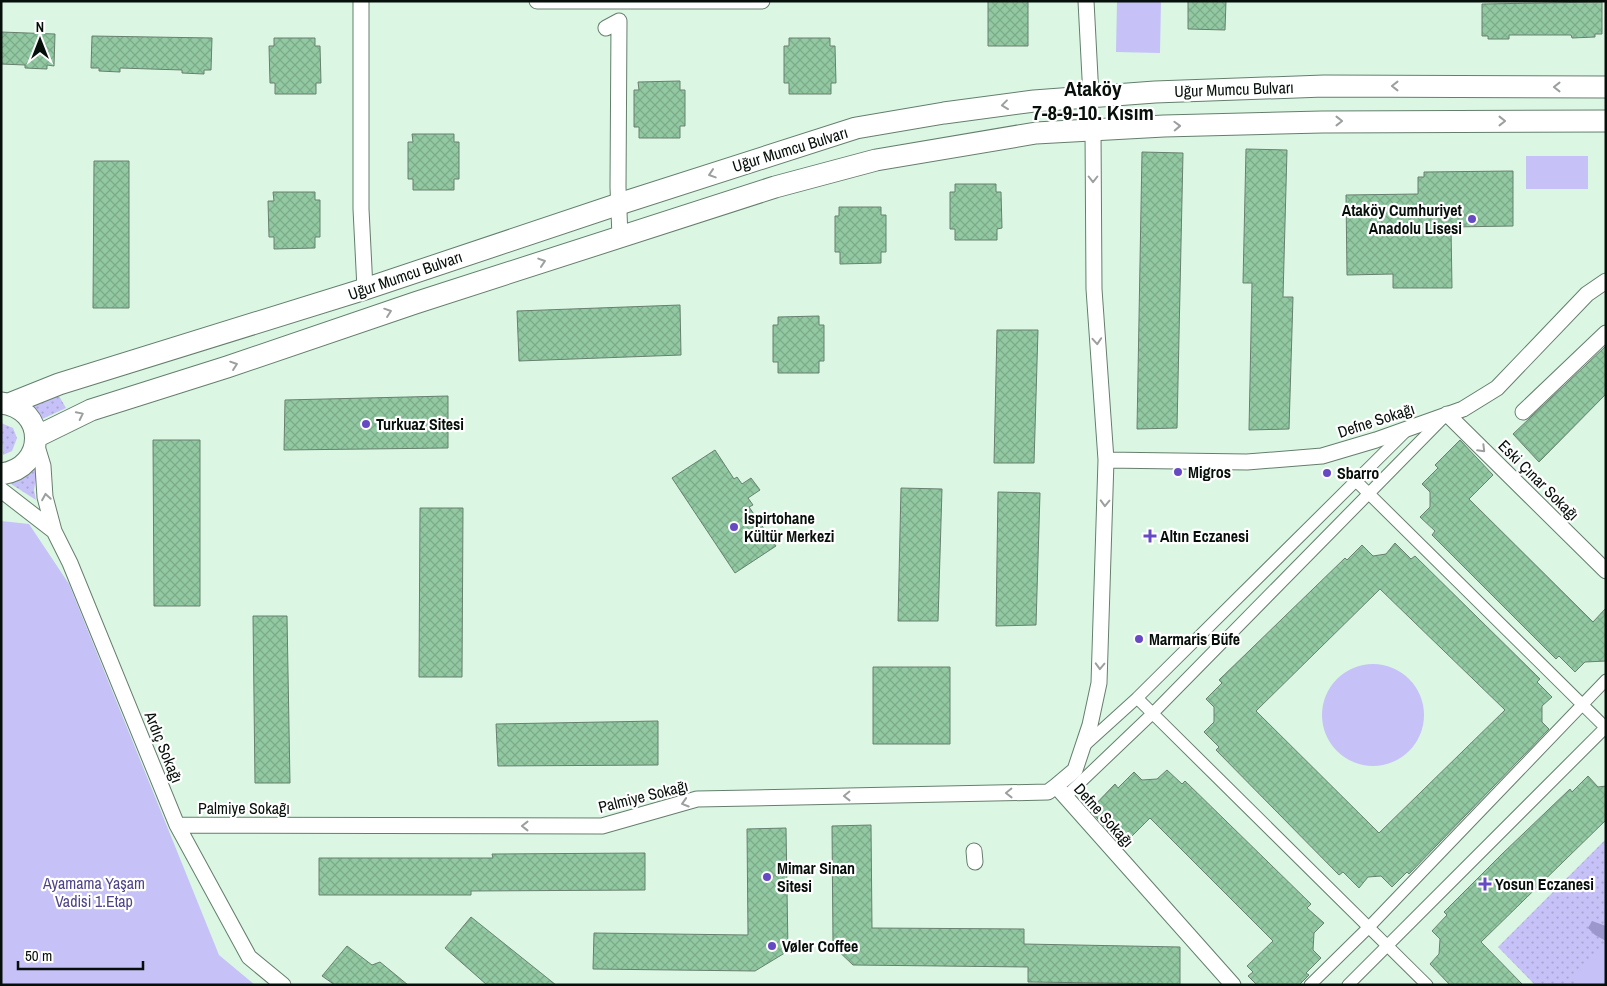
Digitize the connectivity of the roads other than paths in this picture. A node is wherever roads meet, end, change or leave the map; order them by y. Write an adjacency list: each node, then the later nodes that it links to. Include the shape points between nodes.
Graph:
1 (361, 1): 13 (street, via 361,209)
2 (537, 1): 5 (street)
3 (762, 1): 5 (street)
4 (1086, 1): 7 (street)
5 (619, 2): 10 (street, via 612,24)
6 (1606, 87): 7 (main road, Uğur Mumcu Bulvarı, one-way to 7, via 1324,86)
7 (1091, 97): 9 (main road); 10 (main road, Uğur Mumcu Bulvarı, one-way to 10, via 1034,101 856,128)
8 (1606, 121): 9 (main road, Uğur Mumcu Bulvarı, one-way to 8, via 1322,122)
9 (1093, 130): 11 (main road, Uğur Mumcu Bulvarı, via 1036,133 876,160 775,187); 20 (street, Defne Sokağı, one-way to 20, via 1094,289)
10 (619, 204): 11 (street); 13 (main road, Uğur Mumcu Bulvarı)
11 (620, 237): 19 (main road, Uğur Mumcu Bulvarı, one-way to 11, via 91,410)
12 (1606, 281): 17 (street, Defne Sokağı, via 1588,294 1497,388 1464,409)
13 (365, 289): 15 (main road, Uğur Mumcu Bulvarı)
14 (1606, 333): 16 (street)
15 (5, 403): 19 (main road, via 20,408 28,416)
16 (1523, 412)
17 (1447, 414): 18 (street, Defne Sokağı); 24 (street); 26 (street, Eski Çınar Sokağı, one-way to 26)
18 (1408, 428): 20 (street, Defne Sokağı, via 1322,456 1247,462); 22 (street)
19 (36, 440): 21 (main road, via 30,458 24,464); 25 (street, one-way to 19)
20 (1106, 460): 32 (street, Defne Sokağı, one-way to 32, via 1099,683)
21 (1, 474)
22 (1356, 481): 24 (street); 28 (street)
23 (1, 490): 25 (street)
24 (1370, 494): 29 (street); 30 (street)
25 (54, 531): 34 (street, Ardıç Sokağı)
26 (1606, 571)
27 (1606, 680): 29 (street)
28 (1137, 698): 30 (street); 32 (street)
29 (1582, 704): 31 (street); 35 (street)
30 (1153, 713): 33 (street); 35 (street)
31 (1606, 728): 36 (street)
32 (1083, 746): 33 (street, Defne Sokağı, via 1075,770)
33 (1060, 792): 34 (street, Palmiye Sokağı, one-way to 34, via 697,799 602,826); 38 (street, Defne Sokağı)
34 (177, 825): 37 (street, Ardıç Sokağı, via 249,957)
35 (1368, 928): 36 (street); 39 (street)
36 (1388, 946): 40 (street); 41 (street)
37 (283, 985)
38 (1233, 985)
39 (1310, 985)
40 (1348, 985)
41 (1427, 985)

